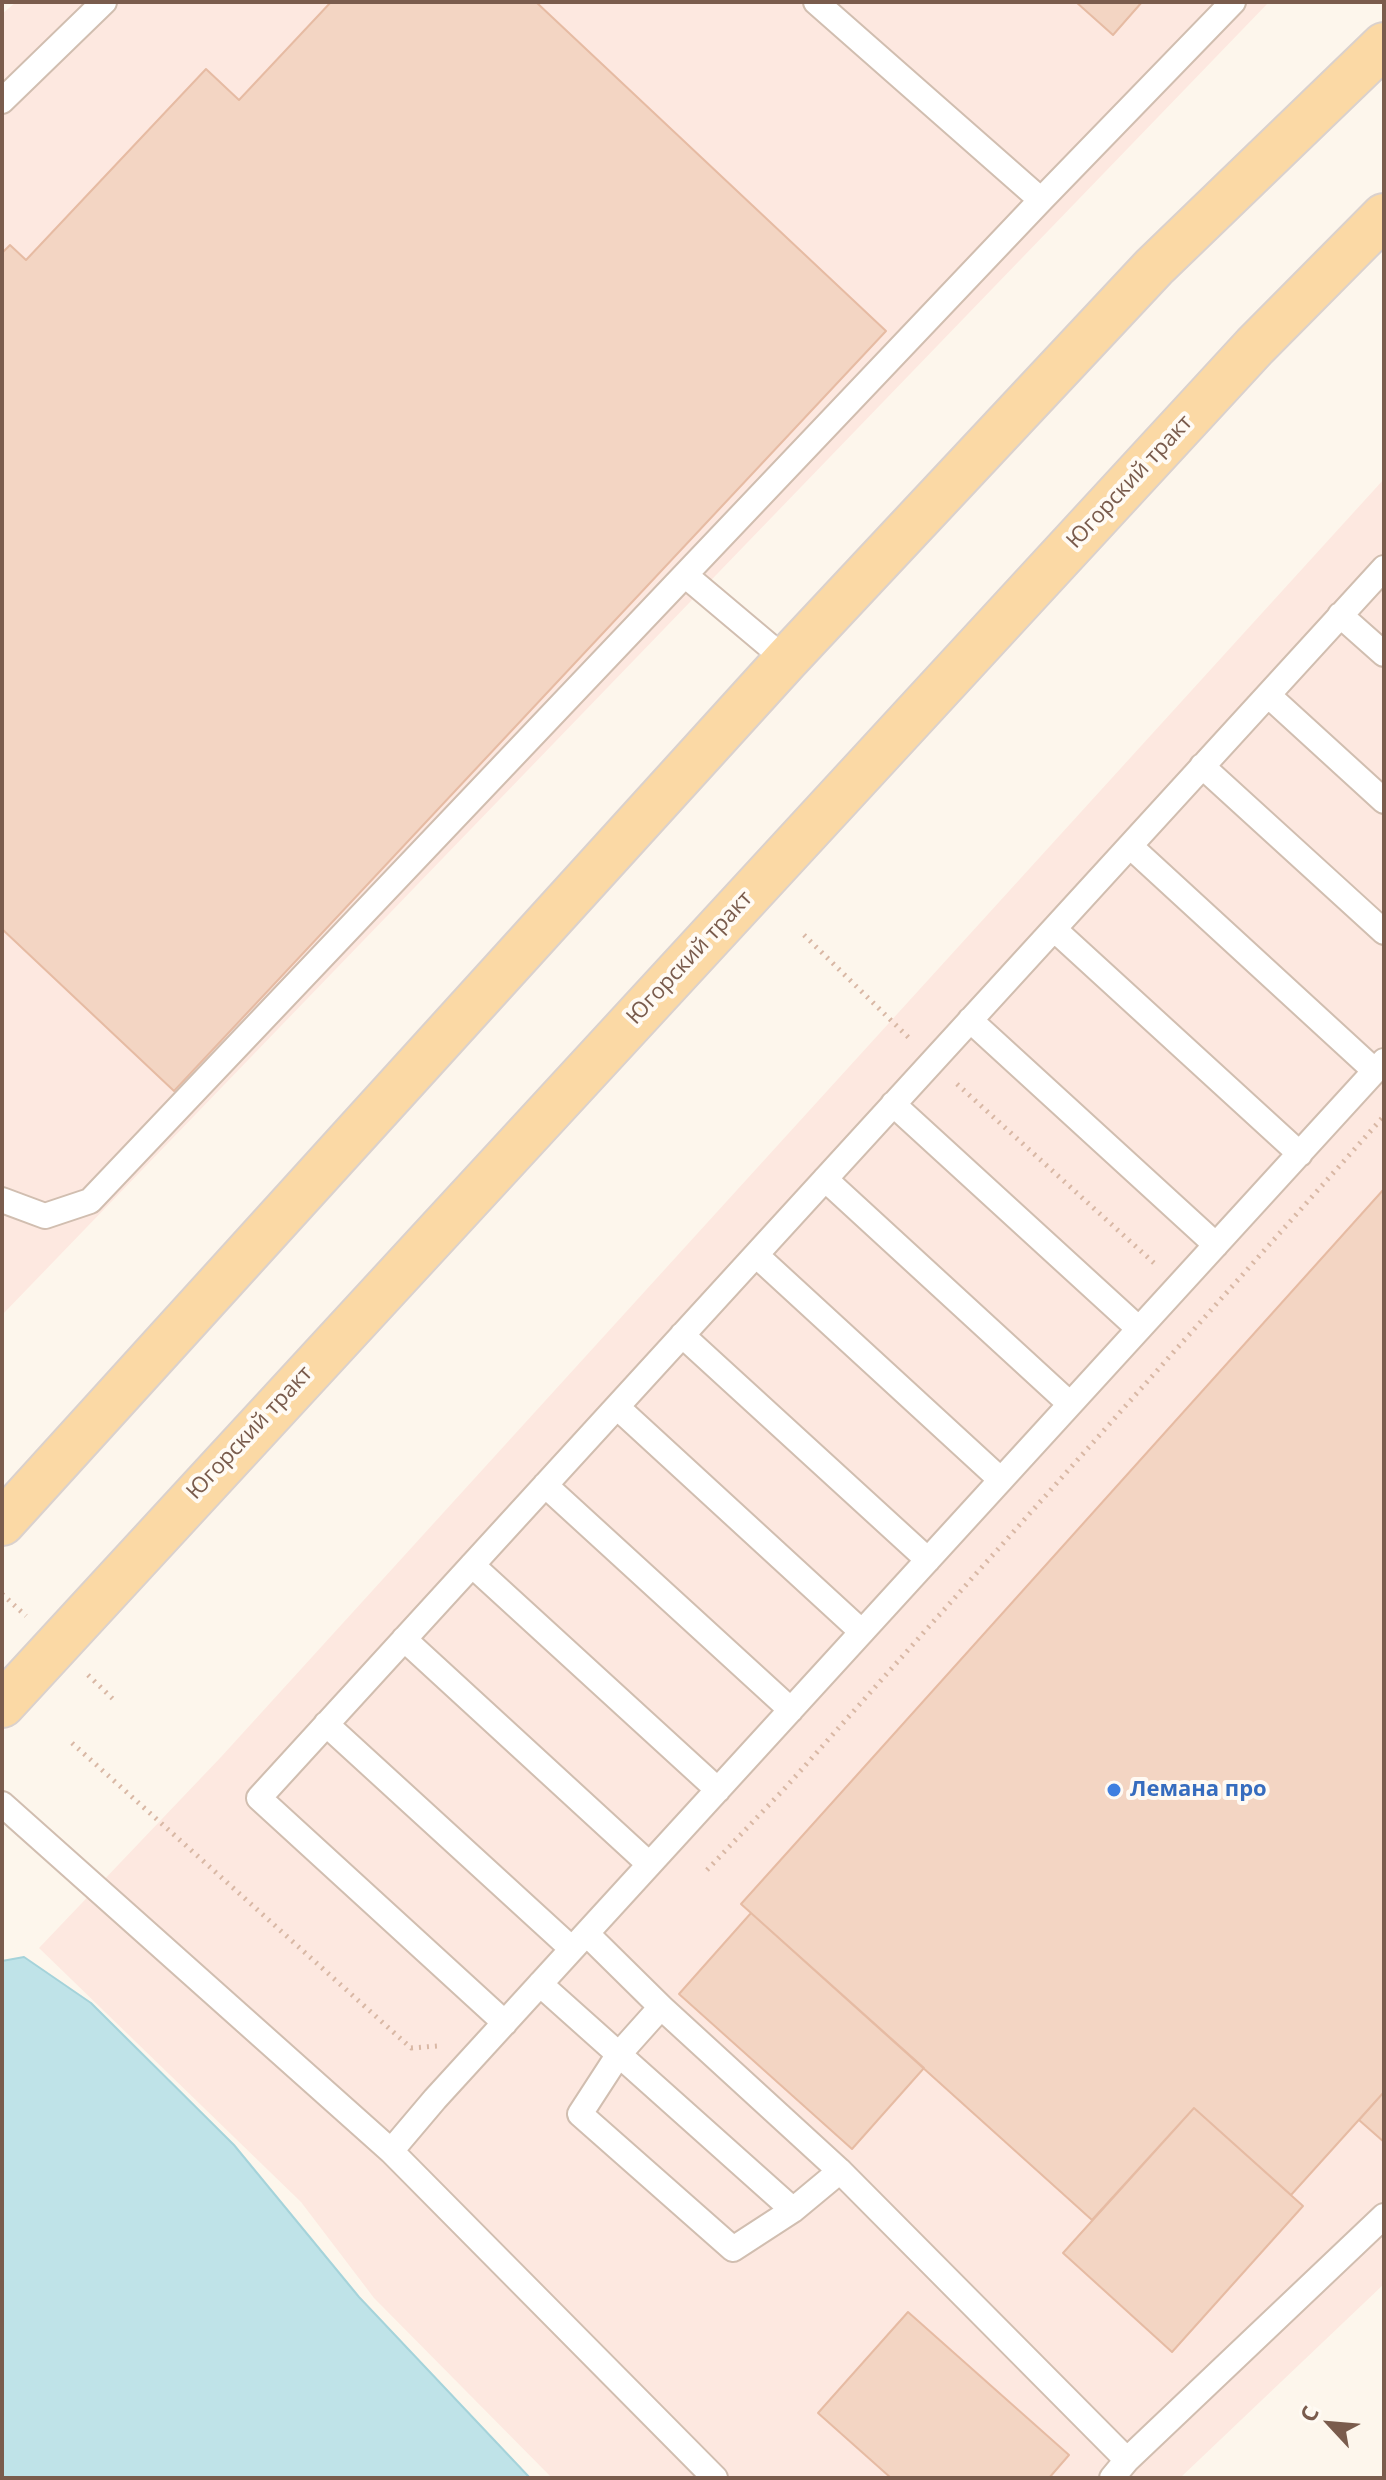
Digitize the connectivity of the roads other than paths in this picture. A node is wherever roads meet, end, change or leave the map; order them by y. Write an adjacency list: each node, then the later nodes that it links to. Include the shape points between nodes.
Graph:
1 (104, 2): 5 (lane)
2 (816, 2): 6 (lane)
3 (1233, 2): 6 (lane)
4 (1384, 45): 12 (main road, via 1154,267)
5 (2, 101)
6 (1041, 200): 9 (lane)
7 (1384, 216): 38 (main road, Югорский тракт, via 1223,381)
8 (1384, 568): 10 (lane)
9 (685, 575): 12 (lane); 24 (lane, via 90,1201 45,1216)
10 (1340, 615): 11 (lane); 13 (lane)
11 (1384, 654)
12 (786, 660): 33 (main road)
13 (1268, 695): 14 (lane); 15 (lane)
14 (1202, 766): 16 (lane); 18 (lane)
15 (1384, 801)
16 (1130, 846): 17 (lane); 20 (lane)
17 (1054, 929): 19 (lane); 22 (lane)
18 (1384, 932)
19 (970, 1020): 21 (lane); 25 (lane)
20 (1379, 1066): 22 (lane)
21 (893, 1104): 23 (lane); 27 (lane)
22 (1300, 1154): 25 (lane)
23 (825, 1179): 26 (lane); 29 (lane)
24 (2, 1200)
25 (1216, 1245): 27 (lane)
26 (756, 1255): 28 (lane); 31 (lane)
27 (1139, 1329): 29 (lane)
28 (682, 1335): 30 (lane); 34 (lane)
29 (1070, 1404): 31 (lane)
30 (617, 1407): 32 (lane); 36 (lane)
31 (1001, 1480): 34 (lane)
32 (545, 1485): 35 (lane); 39 (lane)
33 (2, 1523)
34 (928, 1560): 36 (lane)
35 (472, 1565): 37 (lane); 41 (lane)
36 (862, 1632): 39 (lane)
37 (404, 1639): 40 (lane); 43 (lane)
38 (2, 1705)
39 (791, 1710): 41 (lane)
40 (326, 1724): 44 (lane); 47 (lane, via 259,1798)
41 (718, 1790): 43 (lane)
42 (2, 1804): 49 (lane)
43 (649, 1864): 44 (lane)
44 (579, 1942): 45 (lane); 46 (lane)
45 (540, 1984): 47 (lane); 48 (lane)
46 (661, 2007): 48 (lane); 50 (lane)
47 (505, 2023): 49 (lane)
48 (619, 2054): 51 (lane); 51 (lane, via 580,2114 733,2249)
49 (391, 2151): 54 (lane)
50 (840, 2171): 51 (lane); 53 (lane)
51 (793, 2210)
52 (1384, 2216): 53 (lane)
53 (1119, 2469)
54 (715, 2478)

